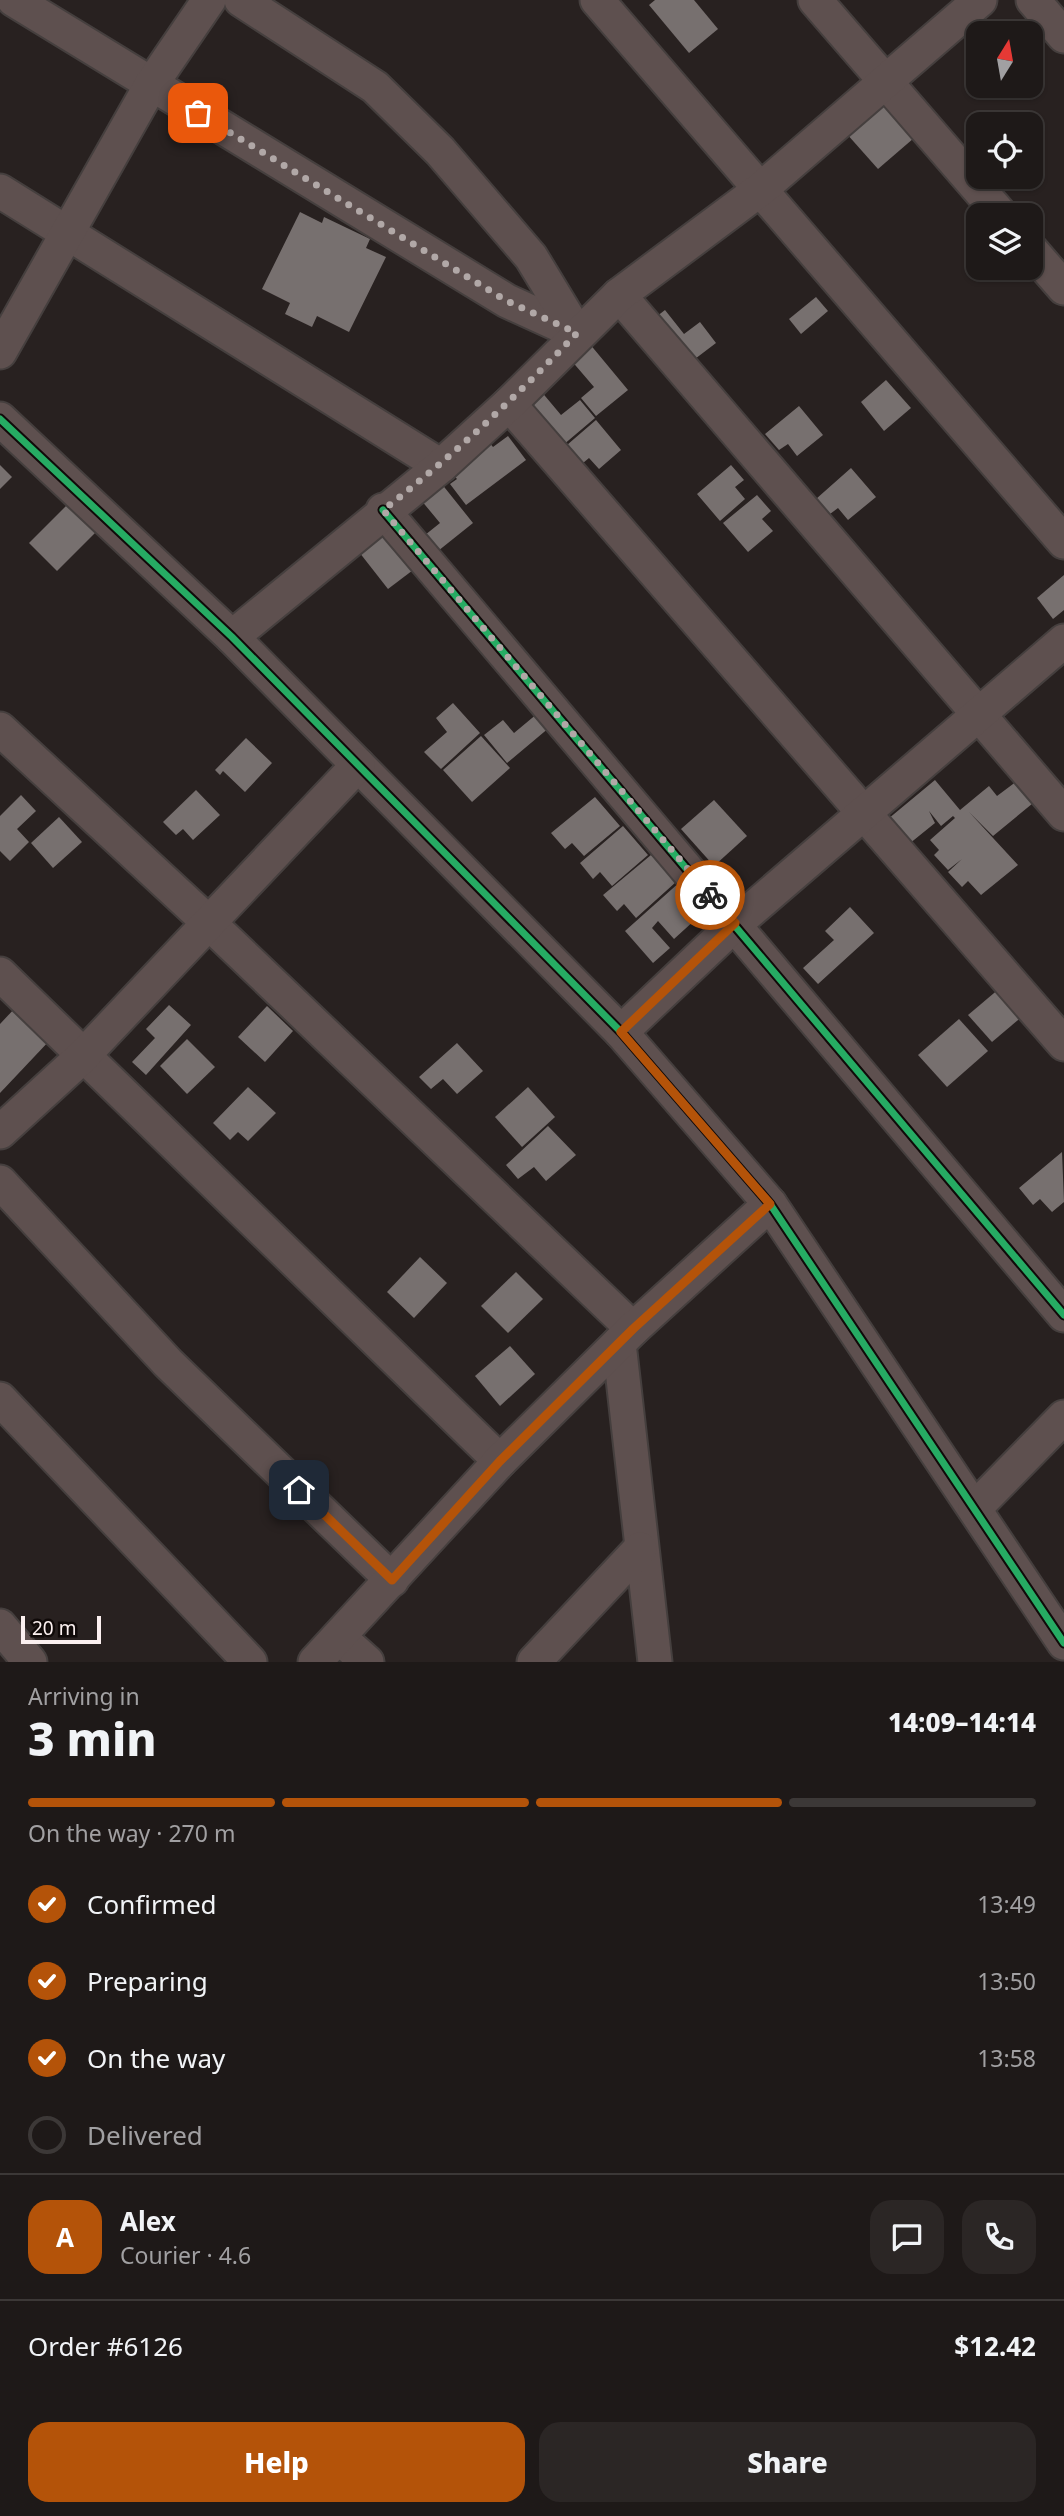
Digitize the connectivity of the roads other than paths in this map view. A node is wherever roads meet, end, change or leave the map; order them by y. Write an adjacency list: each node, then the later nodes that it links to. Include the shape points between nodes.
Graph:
1 (14, 0): 10 (street)
2 (209, 0): 10 (street)
3 (241, 0): 18 (street, via 375,87 531,257)
4 (597, 0): 11 (street)
5 (815, 0): 9 (street)
6 (980, 0): 9 (street)
7 (1033, 0): 8 (street)
8 (1064, 36)
9 (884, 80): 11 (street); 13 (street)
10 (150, 85): 14 (street); 18 (street, via 507,301)
11 (761, 189): 17 (street); 24 (street)
12 (0, 191): 14 (street)
13 (991, 203)
14 (67, 233): 19 (street); 22 (street)
15 (1043, 264): 16 (street)
16 (1064, 288)
17 (619, 295): 18 (street); 27 (street)
18 (577, 333): 20 (street)
19 (0, 352)
20 (509, 404): 22 (street); 30 (street)
21 (0, 419): 25 (street)
22 (440, 466): 23 (street)
23 (383, 510): 25 (street); 33 (street)
24 (1064, 542)
25 (232, 637): 29 (street)
26 (1064, 641): 27 (street)
27 (977, 715): 30 (street); 31 (street)
28 (0, 729): 32 (street)
29 (358, 765): 32 (street); 35 (street)
30 (864, 814): 33 (street); 36 (street)
31 (1064, 814)
32 (208, 922): 37 (street); 42 (street)
33 (735, 923): 35 (street); 41 (street)
34 (0, 974): 37 (street)
35 (621, 1032): 40 (street)
36 (1064, 1044)
37 (82, 1057): 38 (street); 45 (street)
38 (0, 1132)
39 (0, 1182): 48 (street, via 167,1363)
40 (770, 1204): 42 (street); 46 (street)
41 (1064, 1315)
42 (626, 1336): 45 (street); 47 (street)
43 (0, 1399): 53 (street)
44 (1064, 1417): 46 (street)
45 (500, 1461): 48 (street)
46 (975, 1508): 51 (street)
47 (640, 1549): 56 (street); 57 (street)
48 (392, 1580): 50 (street)
49 (0, 1626): 52 (street)
50 (339, 1637): 54 (street); 55 (street)
51 (1064, 1643)
52 (30, 1662)
53 (250, 1662)
54 (315, 1662)
55 (367, 1662)
56 (534, 1662)
57 (655, 1662)

